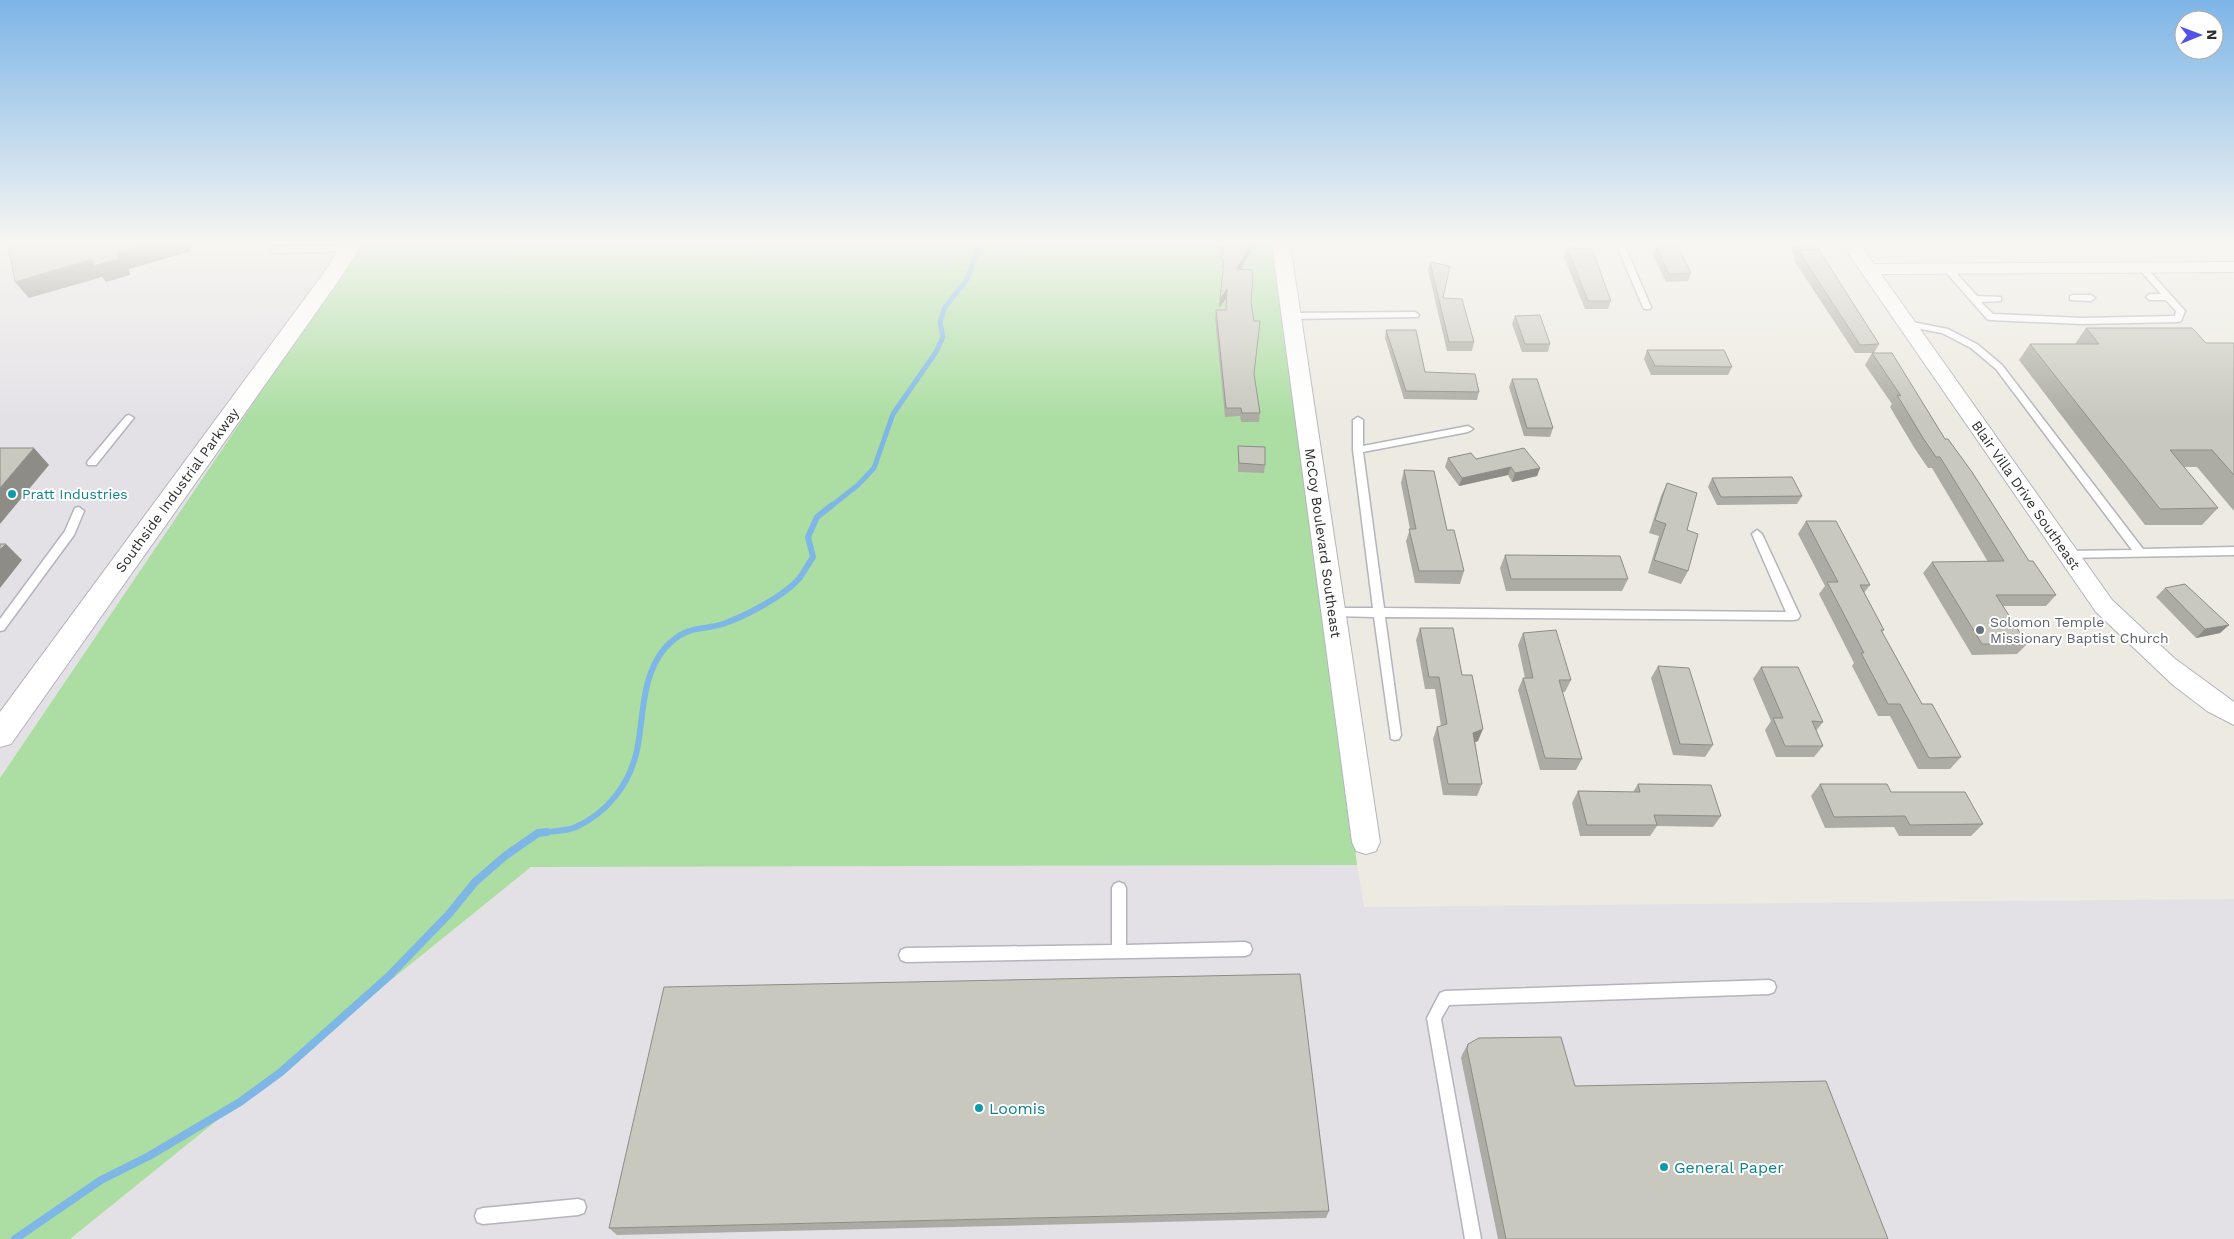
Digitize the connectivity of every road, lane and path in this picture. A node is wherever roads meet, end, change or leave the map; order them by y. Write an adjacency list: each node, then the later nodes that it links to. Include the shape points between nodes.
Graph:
1 (313, 302): 25 (street, Southside Industrial Parkway)
2 (1288, 302): 9 (street, McCoy Boulevard Southeast)
3 (1645, 302): 7 (lane)
4 (1892, 302): 10 (street, Blair Villa Drive Southeast)
5 (1977, 302): 6 (lane, via 1990,317 2082,321 2178,319 2181,311)
6 (2173, 302)
7 (1647, 307)
8 (1415, 315): 9 (lane)
9 (1290, 316): 21 (street, McCoy Boulevard Southeast)
10 (1908, 324): 19 (lane, via 1946,331 1974,346 1999,367); 20 (street, Blair Villa Drive Southeast)
11 (130, 418): 15 (lane)
12 (1358, 420): 14 (lane)
13 (1468, 429): 14 (lane)
14 (1358, 450): 22 (lane)
15 (92, 463)
16 (79, 511): 23 (lane, via 70,532)
17 (1758, 534): 22 (lane, via 1794,616)
18 (2234, 551): 19 (lane)
19 (2140, 553): 20 (lane)
20 (2068, 555): 24 (street, Blair Villa Drive Southeast, via 2104,606 2142,646 2184,681)
21 (1333, 612): 22 (lane); 27 (street, McCoy Boulevard Southeast)
22 (1378, 612): 26 (lane)
23 (0, 627)
24 (2234, 715)
25 (0, 734)
26 (1395, 735)
27 (1366, 842)
28 (1119, 888): 29 (lane)
29 (1119, 950): 30 (lane); 31 (lane)
30 (1245, 950)
31 (906, 955)
32 (1769, 986): 35 (lane, via 1445,998 1434,1018)
33 (578, 1207): 34 (lane)
34 (482, 1216)
35 (1473, 1239)

